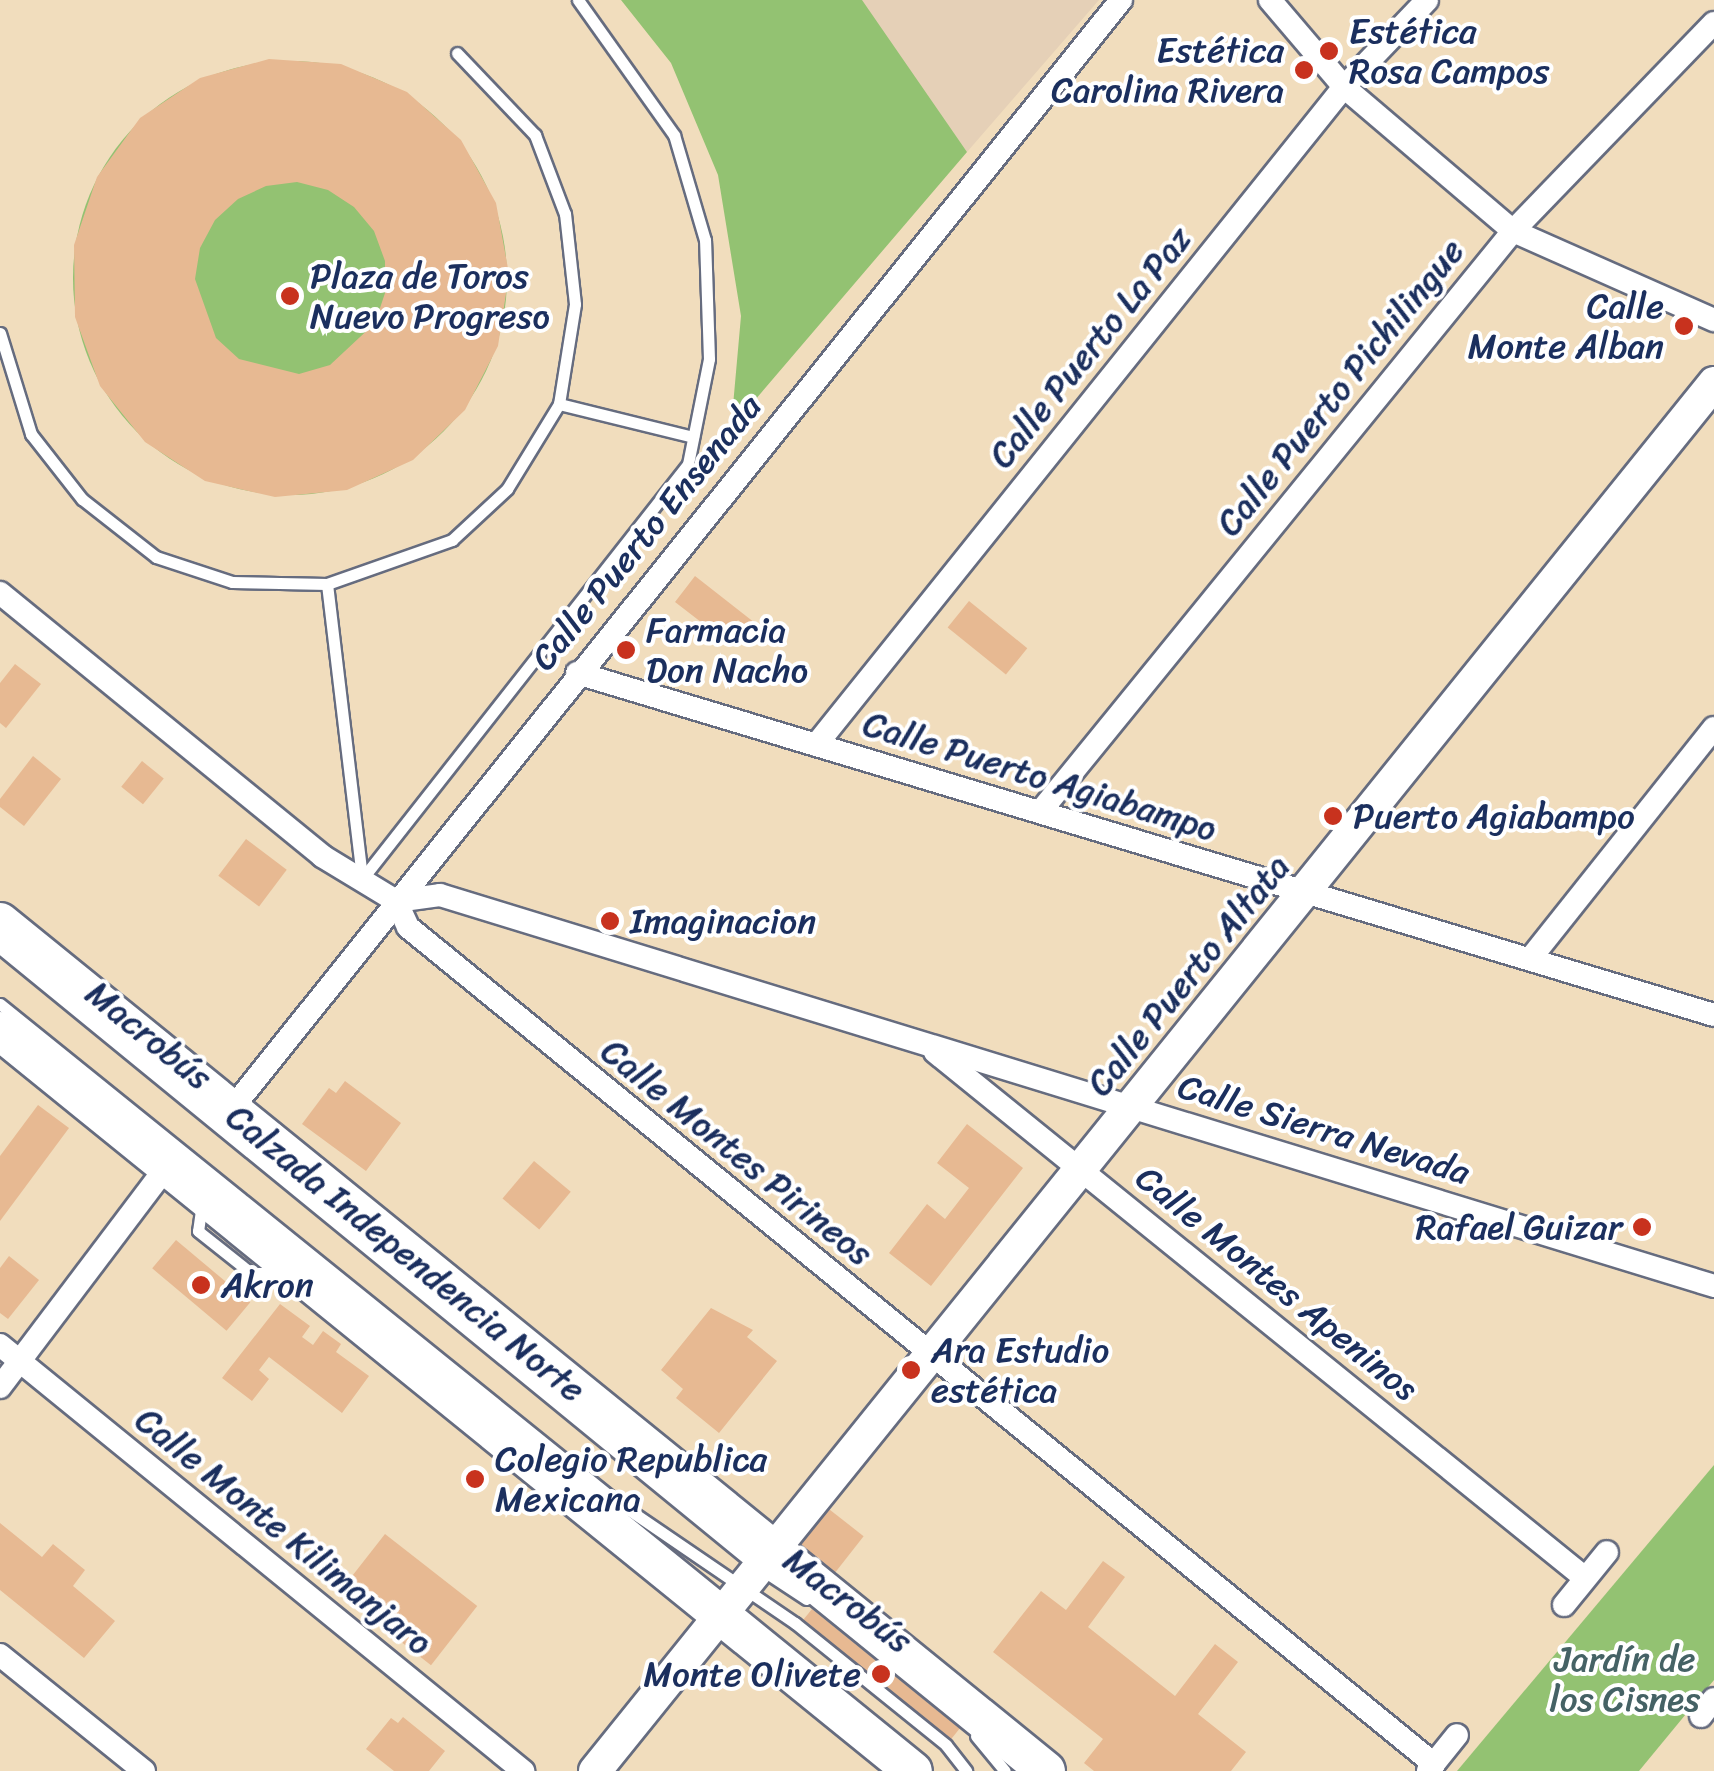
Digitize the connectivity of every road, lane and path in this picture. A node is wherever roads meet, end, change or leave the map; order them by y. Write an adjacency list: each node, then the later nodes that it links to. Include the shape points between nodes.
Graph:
1 (578, 0): 13 (lane, via 674,134 705,240 710,359)
2 (1121, 0): 16 (street, Calle Puerto Ensenada)
3 (1270, 0): 7 (street)
4 (1427, 0): 7 (street, Calle Puerto La Paz)
5 (1714, 23): 8 (street, Calle Puerto Pichilingue)
6 (458, 52): 12 (lane, via 534,135 565,214 575,304)
7 (1344, 86): 8 (street); 18 (street, Calle Puerto La Paz)
8 (1513, 231): 9 (street); 19 (street, Calle Puerto Pichilingue)
9 (1714, 320)
10 (0, 333): 14 (lane, via 31,434 82,500 156,558 232,582)
11 (1714, 383): 21 (street, Calle Puerto Altata)
12 (559, 404): 13 (lane); 14 (lane, via 507,489 452,540)
13 (693, 437): 20 (lane, via 688,464)
14 (327, 584): 20 (lane)
15 (0, 593): 20 (street, Calle Montes Pirineos, via 322,856)
16 (576, 673): 18 (street, Calle Puerto Agiabampo); 22 (street, Calle Puerto Ensenada)
17 (1714, 728): 25 (street)
18 (816, 745): 19 (street, Calle Puerto Agiabampo)
19 (1040, 812): 21 (street, Calle Puerto Agiabampo)
20 (362, 879): 22 (street, Calle Montes Pirineos)
21 (1307, 892): 25 (street, Calle Puerto Agiabampo); 30 (street, Calle Puerto Altata)
22 (396, 901): 29 (street, Calle Sierra Nevada, via 440,895); 31 (street, Calle Puerto Ensenada); 36 (street, Calle Montes Pirineos, via 408,927)
23 (0, 922): 31 (main road, Calzada Independencia Norte)
24 (0, 948): 41 (lane, Macrobús)
25 (1530, 959): 27 (street, Calle Puerto Agiabampo)
26 (0, 1004): 41 (lane, Macrobús, via 616,1500)
27 (1714, 1015)
28 (0, 1030): 32 (main road, Calzada Independencia Norte)
29 (924, 1042): 30 (street, Calle Sierra Nevada); 33 (street, Calle Montes Apeninos)
30 (1133, 1107): 33 (street, Calle Puerto Altata); 34 (street, Calle Sierra Nevada)
31 (230, 1110): 41 (main road, Calzada Independencia Norte)
32 (168, 1165): 37 (street); 41 (main road, Calzada Independencia Norte, via 298,1273)
33 (1082, 1170): 36 (street, Calle Puerto Altata); 40 (street, Calle Montes Apeninos)
34 (1714, 1286)
35 (0, 1345): 37 (street, Calle Monte Kilimanjaro)
36 (931, 1358): 41 (street, Calle Puerto Altata); 45 (street, Calle Montes Pirineos)
37 (20, 1362): 38 (street); 47 (street, Calle Monte Kilimanjaro)
38 (0, 1387)
39 (1607, 1552): 40 (street)
40 (1586, 1578): 42 (street)
41 (747, 1579): 48 (street, Calle Puerto Altata); 49 (main road, Calzada Independencia Norte); 50 (lane, Macrobús, via 946,1745); 51 (lane, Macrobús, via 969,1727); 52 (main road, Calzada Independencia Norte)
42 (1564, 1605)
43 (0, 1655): 46 (street)
44 (1458, 1736): 45 (street)
45 (1431, 1768)
46 (144, 1771)
47 (523, 1771)
48 (596, 1771)
49 (913, 1771)
50 (966, 1771)
51 (1005, 1771)
52 (1046, 1771)

